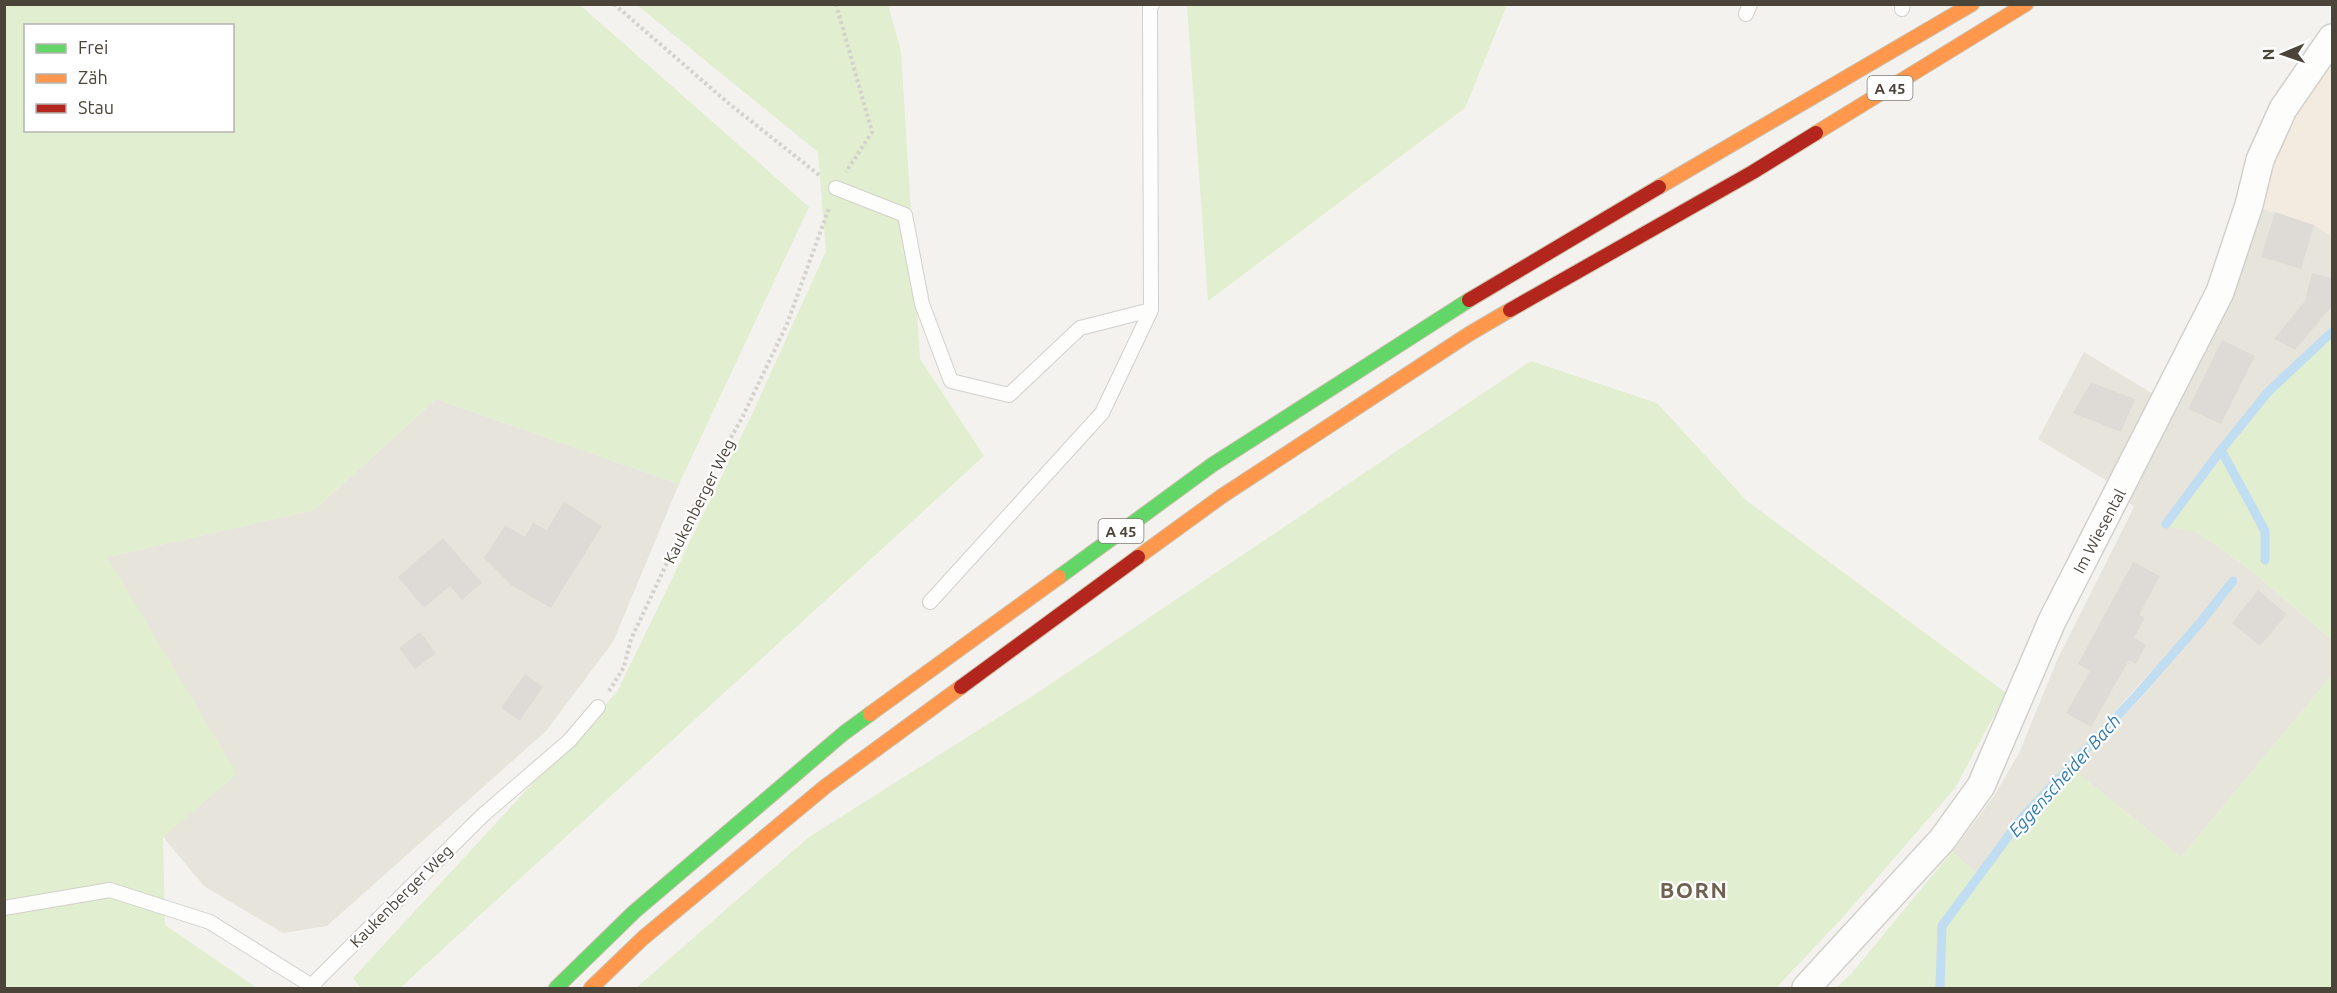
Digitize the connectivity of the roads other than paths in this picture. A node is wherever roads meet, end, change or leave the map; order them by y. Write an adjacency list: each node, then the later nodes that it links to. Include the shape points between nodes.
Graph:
1 (1152, 4): 6 (lane)
2 (1972, 4): 11 (highway, A 45, via 1512,273 1212,465 844,733 634,912)
3 (2026, 4): 12 (highway, A 45, via 1753,172 1469,334 1222,496 826,786 644,938)
4 (2332, 38): 13 (street, Im Wiesental, via 2283,109 2260,160 2220,292 2052,621 1981,786 1942,840)
5 (836, 188): 6 (lane, via 905,215 922,304 951,381 1009,395 1080,328)
6 (1151, 310): 7 (lane, via 1102,414)
7 (930, 602)
8 (598, 707): 10 (lane, Kaukenberger Weg, via 569,741 483,815)
9 (4, 908): 10 (lane, via 110,890 210,922)
10 (314, 987)
11 (556, 988)
12 (591, 988)
13 (1806, 988)

